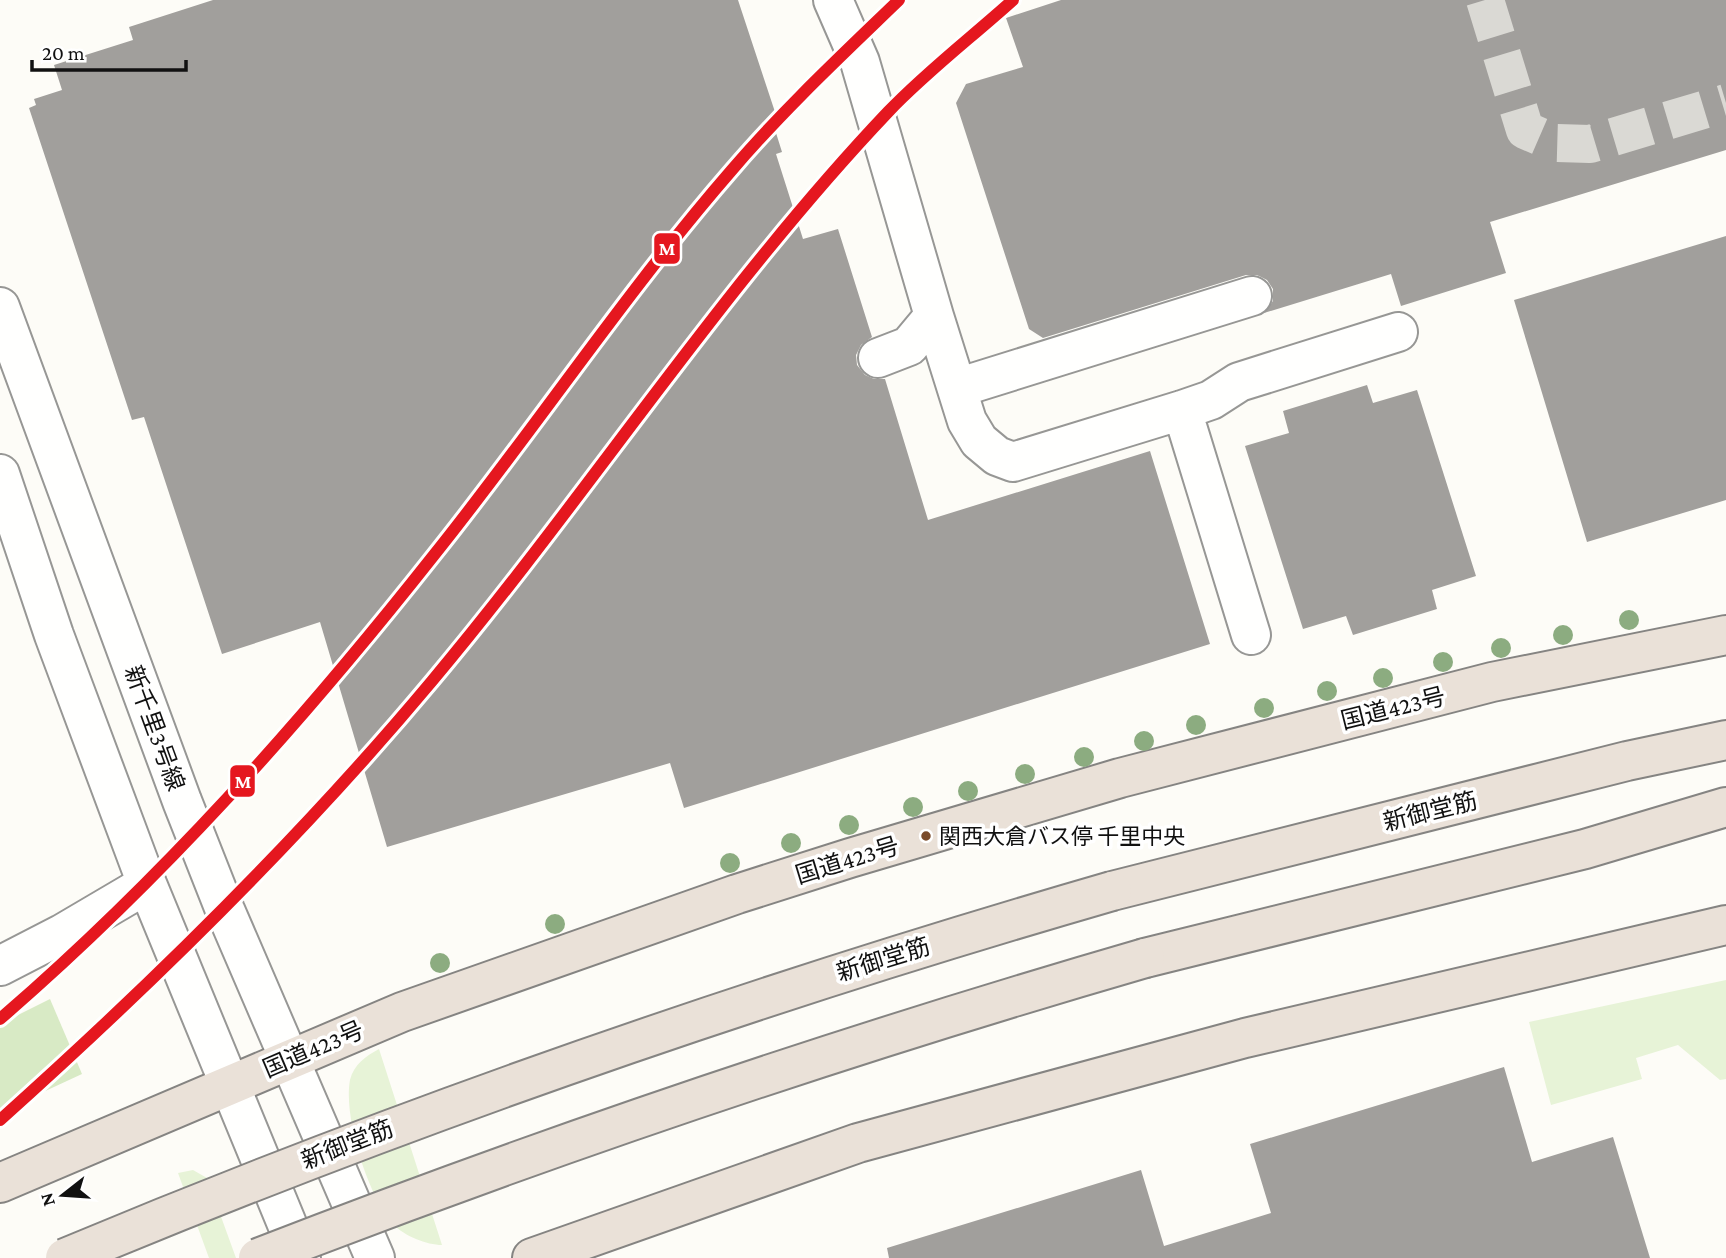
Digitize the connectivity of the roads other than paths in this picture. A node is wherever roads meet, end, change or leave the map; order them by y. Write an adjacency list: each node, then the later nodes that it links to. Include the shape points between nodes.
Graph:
1 (833, 0): 4 (street, via 860,62)
2 (1252, 296): 7 (street)
3 (0, 307): 21 (street, 新千里3号線, via 187,813)
4 (933, 316): 6 (street, via 909,346); 7 (street)
5 (1398, 332): 8 (street, via 1239,382 1211,400)
6 (878, 358)
7 (957, 388): 8 (street, via 979,441 1018,476)
8 (1182, 410): 10 (street)
9 (0, 474): 18 (street, via 54,635)
10 (1251, 635)
11 (1726, 635): 21 (highway, 国道423号, via 1492,682 1120,778 737,894 402,1012)
12 (1726, 726): 14 (highway)
13 (1726, 740): 14 (highway, 新御堂筋)
14 (1627, 761): 24 (highway, 新御堂筋, bridge, via 1112,891 881,958 400,1124)
15 (1726, 807): 17 (highway)
16 (1726, 832): 17 (highway)
17 (1585, 849): 25 (highway, bridge, via 1145,958 763,1075 438,1188)
18 (147, 884): 20 (street); 22 (street)
19 (1726, 925): 28 (highway, via 1245,1038 858,1143)
20 (0, 966)
21 (290, 1058): 22 (highway, 国道423号); 27 (street, 新千里3号線)
22 (230, 1085): 23 (highway, 国道423号); 26 (street)
23 (0, 1183)
24 (65, 1258)
25 (258, 1258)
26 (301, 1258)
27 (375, 1258)
28 (531, 1258)

